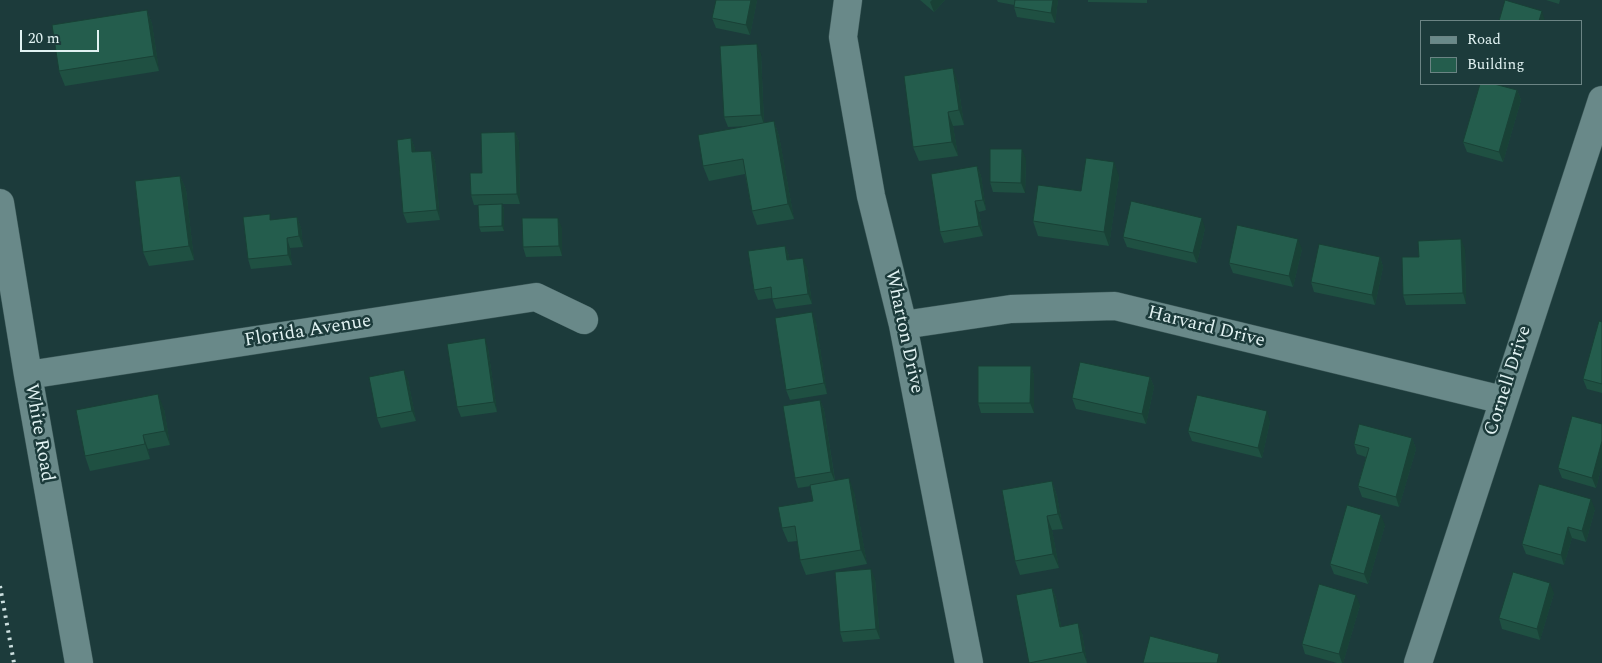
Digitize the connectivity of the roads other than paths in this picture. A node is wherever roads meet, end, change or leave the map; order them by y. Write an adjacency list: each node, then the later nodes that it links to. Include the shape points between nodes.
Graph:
1 (848, 0): 5 (street, Wharton Drive, via 843,37 871,196)
2 (1602, 100): 7 (street, Cornell Drive)
3 (0, 203): 6 (street, White Road)
4 (584, 320): 6 (street, Florida Avenue, via 536,297)
5 (903, 325): 7 (street, Harvard Drive, via 1011,309 1115,306); 9 (street, Wharton Drive)
6 (28, 375): 8 (street, White Road)
7 (1503, 400): 10 (street, Cornell Drive)
8 (79, 663)
9 (969, 663)
10 (1418, 663)

